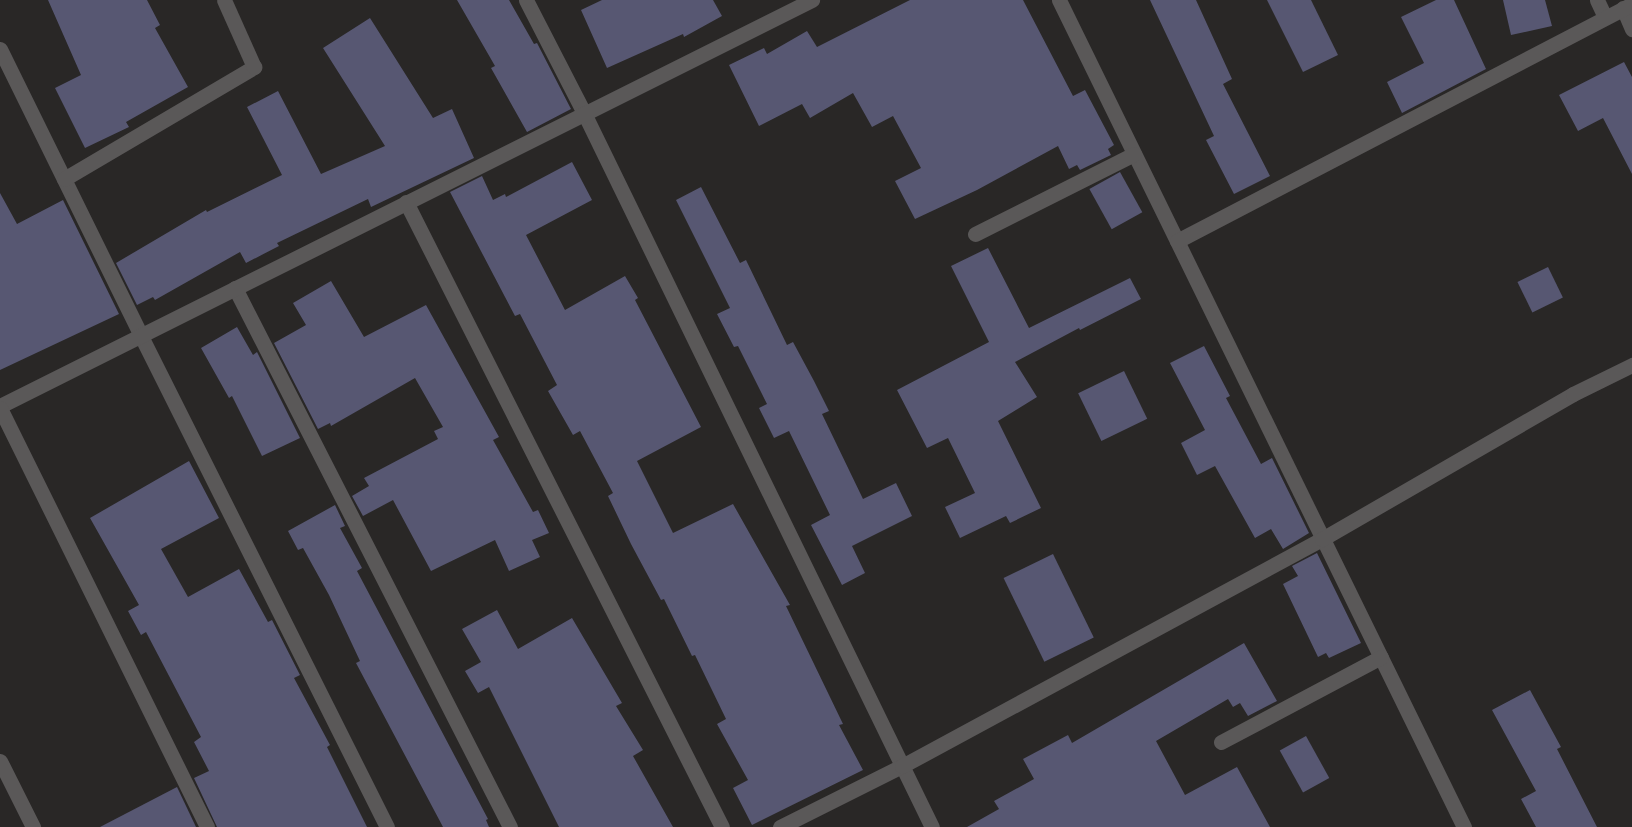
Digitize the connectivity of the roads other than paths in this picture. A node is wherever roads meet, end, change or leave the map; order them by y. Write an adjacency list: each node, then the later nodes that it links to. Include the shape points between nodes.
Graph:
1 (224, 0): 12 (street, via 254,67)
2 (526, 0): 10 (street)
3 (812, 0): 10 (street)
4 (1059, 0): 11 (street)
5 (1597, 0): 7 (street)
6 (1628, 6): 7 (street); 8 (street)
7 (1605, 17): 15 (street)
8 (1632, 29)
9 (0, 49): 12 (street)
10 (584, 113): 13 (street); 24 (street)
11 (1134, 154): 14 (street); 15 (street)
12 (64, 179): 17 (street)
13 (406, 202): 16 (street); 29 (street)
14 (975, 234)
15 (1177, 241): 20 (street)
16 (235, 288): 17 (street); 28 (street)
17 (141, 336): 19 (street); 27 (street)
18 (1632, 365): 20 (street, via 1573,394)
19 (0, 407): 26 (street)
20 (1322, 539): 21 (street); 24 (street)
21 (1381, 657): 22 (street); 32 (street)
22 (1221, 742)
23 (0, 761): 25 (street)
24 (902, 766): 30 (street); 31 (street)
25 (33, 827)
26 (207, 827)
27 (387, 827)
28 (510, 827)
29 (722, 827)
30 (780, 827)
31 (932, 827)
32 (1464, 827)

